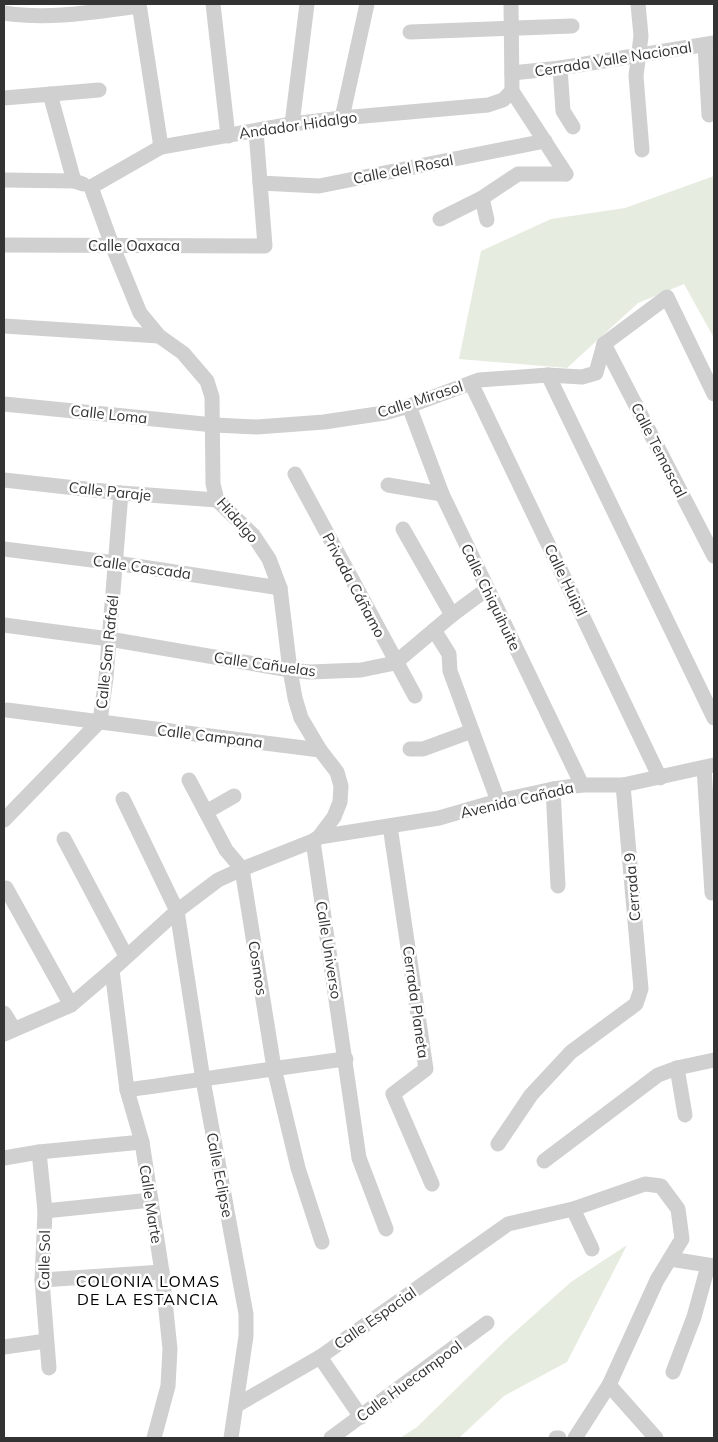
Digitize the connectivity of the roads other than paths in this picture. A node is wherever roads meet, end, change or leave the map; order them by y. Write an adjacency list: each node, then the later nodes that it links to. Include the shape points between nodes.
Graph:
1 (212, 4): 25 (street)
2 (307, 4): 22 (street)
3 (367, 4): 21 (street)
4 (511, 4): 10 (street)
5 (638, 4): 13 (street, via 641,36)
6 (139, 5): 7 (street); 27 (street)
7 (71, 10): 8 (street, via 27,16)
8 (4, 13)
9 (572, 26): 10 (street)
10 (511, 27): 11 (street); 15 (street)
11 (410, 32)
12 (710, 44): 13 (street, Cerrada Valle Nacional); 20 (street)
13 (638, 55): 14 (street, Cerrada Valle Nacional); 28 (street, via 636,76)
14 (560, 68): 15 (street, Cerrada Valle Nacional); 23 (street, via 562,111)
15 (512, 73): 17 (street)
16 (99, 90): 18 (street)
17 (512, 91): 21 (street, Andador Hidalgo, via 502,100 488,105); 26 (street)
18 (50, 94): 19 (street); 30 (street)
19 (4, 98)
20 (709, 115)
21 (342, 118): 22 (street, Andador Hidalgo)
22 (292, 124): 24 (street, Andador Hidalgo)
23 (574, 127)
24 (256, 131): 25 (street, Andador Hidalgo); 31 (street)
25 (228, 136): 27 (street, Andador Hidalgo)
26 (545, 141): 31 (street, Calle del Rosal, via 319,186); 33 (street, via 566,174 518,174)
27 (161, 147): 32 (street, Andador Hidalgo)
28 (642, 150)
29 (4, 180): 30 (street)
30 (74, 181): 32 (street)
31 (260, 183): 37 (street, Calle Oaxaca, via 265,246)
32 (91, 187): 37 (street, Hidalgo)
33 (482, 198): 34 (street); 35 (street)
34 (440, 219)
35 (487, 220)
36 (4, 245): 37 (street, Calle Oaxaca)
37 (112, 245): 39 (street, Hidalgo, via 140,313)
38 (4, 326): 39 (street)
39 (159, 336): 46 (street, Hidalgo, via 183,353 207,381)
40 (604, 344): 41 (street, Calle Mirasol, via 596,373 582,377); 43 (street, via 667,297); 55 (street, Calle Temascal)
41 (548, 375): 42 (street, Calle Mirasol); 67 (street)
42 (471, 383): 45 (street, Calle Mirasol); 73 (street, Calle Huipil)
43 (714, 394)
44 (4, 404): 46 (street, Calle Loma)
45 (409, 406): 46 (street, Calle Mirasol, via 324,422 257,427); 51 (street, Calle Chiquihuite)
46 (214, 425): 52 (street, Hidalgo, via 213,484)
47 (295, 474): 63 (street, Privada Cáñamo)
48 (4, 480): 50 (street, Calle Paraje)
49 (388, 485): 51 (street)
50 (122, 493): 52 (street, Calle Paraje); 56 (street, Calle San Rafaél)
51 (442, 494): 58 (street, Calle Chiquihuite)
52 (217, 500): 57 (street, Hidalgo, via 253,534 269,559)
53 (403, 529): 59 (street)
54 (4, 549): 56 (street, Calle Cascada)
55 (714, 556)
56 (116, 563): 57 (street, Calle Cascada); 62 (street, Calle San Rafaél)
57 (280, 588): 64 (street, Hidalgo)
58 (487, 589): 59 (street, Calle Cañuelas); 75 (street, Calle Chiquihuite)
59 (452, 615): 61 (street, Calle Cañuelas)
60 (4, 624): 62 (street, Calle Cañuelas)
61 (434, 630): 63 (street, Calle Cañuelas); 69 (street, via 449,654 450,671)
62 (109, 639): 64 (street, Calle Cañuelas); 68 (street, Calle San Rafaél)
63 (396, 662): 64 (street, Calle Cañuelas, via 360,670); 65 (street, Privada Cáñamo)
64 (290, 670): 71 (street, Hidalgo, via 301,718)
65 (414, 696)
66 (7, 710): 68 (street, Calle Campana)
67 (714, 718)
68 (100, 721): 71 (street, Calle Campana); 82 (street)
69 (472, 731): 70 (street, via 423,749); 80 (street)
70 (410, 749)
71 (320, 750): 85 (street, Hidalgo, via 337,772 341,786 334,818)
72 (709, 767): 73 (street, Avenida Cañada); 89 (street)
73 (660, 778): 76 (street, Avenida Cañada)
74 (189, 780): 81 (street)
75 (582, 785): 76 (street, Avenida Cañada); 77 (street, Avenida Cañada)
76 (623, 786): 104 (street, Cerrada 9, via 641,989 636,1004 571,1052 531,1095)
77 (553, 789): 80 (street, Avenida Cañada); 87 (street)
78 (234, 796): 81 (street)
79 (123, 799): 90 (street, Calle Eclipse)
80 (498, 801): 83 (street, Avenida Cañada, via 440,818)
81 (206, 812): 86 (street, via 226,850)
82 (4, 820)
83 (390, 826): 85 (street, Avenida Cañada); 108 (street, Cerrada Planeta, via 426,1070 393,1094)
84 (64, 839): 91 (street)
85 (316, 839): 86 (street, Avenida Cañada); 96 (street, Calle Universo)
86 (242, 869): 90 (street, Avenida Cañada, via 218,880); 98 (street, Cosmos)
87 (558, 886)
88 (6, 888): 93 (street)
89 (712, 893)
90 (177, 911): 91 (street, Avenida Cañada); 100 (street, Calle Eclipse)
91 (126, 956): 92 (street, Avenida Cañada)
92 (112, 970): 93 (street, Avenida Cañada); 101 (street, Calle Marte)
93 (71, 1005): 95 (street, Avenida Cañada)
94 (4, 1012): 95 (street)
95 (9, 1032)
96 (346, 1059): 98 (street); 112 (street, Calle Universo, via 359,1158)
97 (714, 1060): 99 (street)
98 (274, 1068): 100 (street); 113 (street, Cosmos, via 298,1168)
99 (677, 1068): 102 (street); 107 (street, via 658,1075)
100 (203, 1080): 101 (street); 126 (street, Calle Eclipse, via 246,1314)
101 (127, 1090): 103 (street, Calle Marte)
102 (685, 1115)
103 (142, 1142): 105 (street); 109 (street, Calle Marte)
104 (498, 1144)
105 (39, 1152): 106 (street); 111 (street, Calle Sol)
106 (4, 1158)
107 (544, 1161)
108 (432, 1184)
109 (150, 1200): 111 (street); 117 (street, Calle Marte)
110 (573, 1209): 114 (street); 115 (street, via 645,1184 661,1186 678,1209 682,1239); 122 (street, Calle Espacial, via 508,1224)
111 (45, 1211): 118 (street, Calle Sol)
112 (386, 1229)
113 (322, 1242)
114 (592, 1249)
115 (670, 1259): 116 (street); 125 (street, via 657,1280)
116 (711, 1266): 124 (street)
117 (162, 1272): 118 (street); 128 (street, Calle Marte, via 170,1349 168,1386)
118 (42, 1280): 120 (street, Calle Sol)
119 (487, 1323): 127 (street, Calle Huecampool)
120 (46, 1341): 121 (street); 123 (street, Calle Sol)
121 (4, 1347)
122 (320, 1357): 126 (street, Calle Espacial); 127 (street)
123 (49, 1368)
124 (673, 1372)
125 (609, 1385): 131 (street); 132 (street)
126 (237, 1405): 129 (street, Calle Eclipse)
127 (361, 1417): 130 (street, Calle Huecampool)
128 (154, 1438)
129 (231, 1438)
130 (331, 1438)
131 (575, 1438)
132 (656, 1438)

